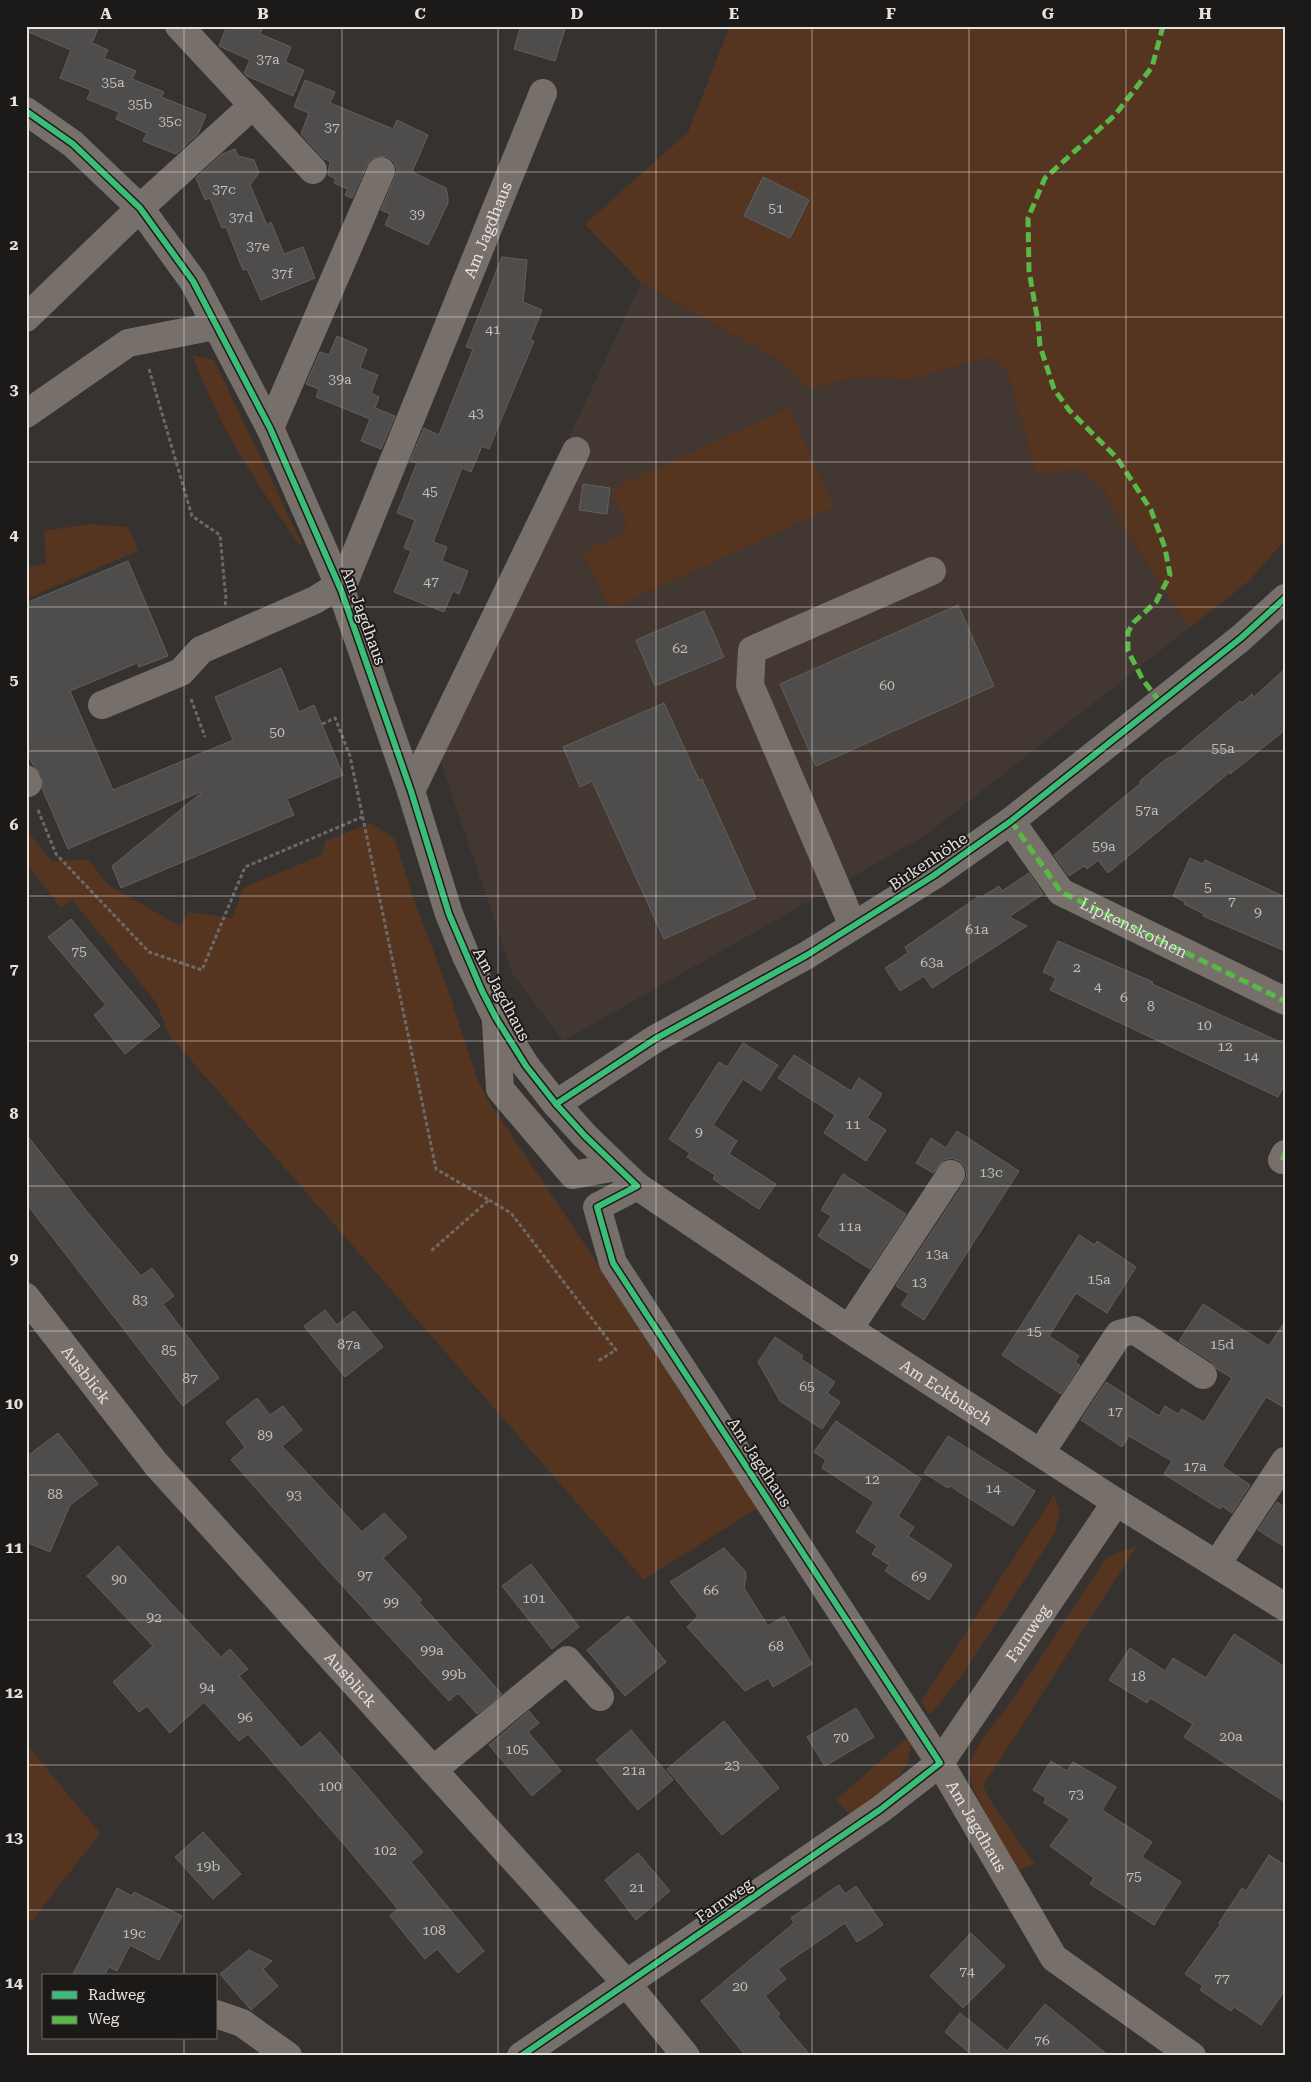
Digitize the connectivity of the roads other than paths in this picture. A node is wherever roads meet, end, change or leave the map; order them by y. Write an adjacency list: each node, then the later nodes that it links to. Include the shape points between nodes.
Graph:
1 (178, 26): 3 (street)
2 (543, 93): 14 (street, Am Jagdhaus)
3 (252, 106): 5 (street); 7 (street)
4 (26, 111): 7 (street, Am Jagdhaus, via 73,144)
5 (313, 170)
6 (381, 171): 11 (street)
7 (140, 208): 8 (street); 9 (street, Am Jagdhaus, via 192,281)
8 (26, 318)
9 (215, 326): 10 (street, via 128,343); 11 (street, Am Jagdhaus)
10 (26, 414)
11 (270, 428): 14 (street, Am Jagdhaus)
12 (576, 452): 17 (street)
13 (932, 571): 19 (street, via 752,650 750,685)
14 (340, 588): 16 (street, via 201,650 181,672); 17 (street, Am Jagdhaus)
15 (1285, 598): 18 (street, Birkenhöhe, via 1241,638)
16 (102, 705)
17 (410, 791): 21 (street, Am Jagdhaus, via 449,914)
18 (1011, 821): 19 (street, Birkenhöhe, via 933,876); 20 (street, Lipkenskothen, via 1060,892)
19 (853, 926): 22 (street, Birkenhöhe, via 655,1040)
20 (1285, 1001)
21 (496, 1018): 22 (street, Am Jagdhaus, via 526,1066); 23 (street, Am Jagdhaus, via 500,1089 573,1175)
22 (556, 1104): 23 (street, Am Jagdhaus)
23 (616, 1167): 25 (street, Am Eckbusch)
24 (951, 1174): 27 (street)
25 (637, 1186): 27 (street, Am Eckbusch); 35 (street, Am Jagdhaus, via 598,1207 613,1263)
26 (26, 1297): 36 (street, Ausblick, via 156,1464)
27 (849, 1329): 29 (street, Am Eckbusch)
28 (1203, 1375): 29 (street, via 1134,1330 1119,1334)
29 (1041, 1452): 31 (street, Am Eckbusch)
30 (1285, 1461): 32 (street)
31 (1116, 1502): 32 (street, Am Eckbusch); 35 (street, Farnweg)
32 (1216, 1564): 33 (street, Am Eckbusch)
33 (1285, 1607)
34 (600, 1697): 36 (street, via 567,1660)
35 (940, 1763): 37 (street, Farnweg, via 881,1809); 42 (street, Am Jagdhaus, via 1054,1958)
36 (433, 1770): 37 (street, Ausblick)
37 (627, 1984): 40 (street, Farnweg); 41 (street, Ausblick)
38 (218, 2015): 39 (street, via 242,2023)
39 (288, 2056)
40 (521, 2056)
41 (686, 2056)
42 (1192, 2056)

